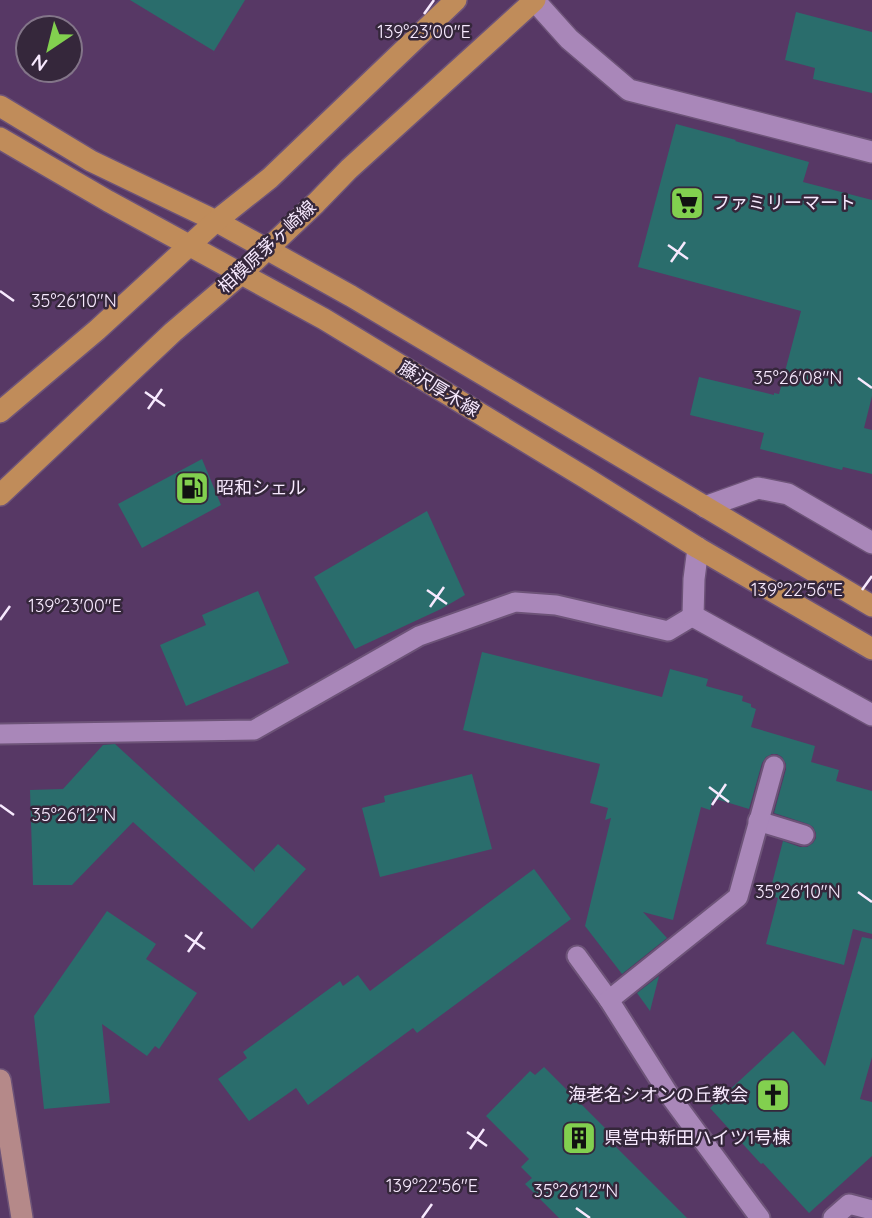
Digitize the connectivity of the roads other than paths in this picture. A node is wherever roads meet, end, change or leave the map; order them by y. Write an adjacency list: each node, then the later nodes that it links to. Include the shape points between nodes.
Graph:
1 (456, 0): 6 (main road, via 270,178)
2 (534, 0): 5 (street, via 569,39 629,90); 8 (main road, 相模原茅ヶ崎線)
3 (0, 106): 6 (main road, 藤沢厚木線, via 91,161)
4 (0, 138): 7 (main road, 藤沢厚木線)
5 (872, 152)
6 (216, 221): 7 (main road); 8 (main road, 藤沢厚木線)
7 (188, 246): 9 (main road, 藤沢厚木線); 10 (main road)
8 (267, 249): 9 (main road, 相模原茅ヶ崎線); 12 (main road, 藤沢厚木線)
9 (241, 274): 11 (main road, 相模原茅ヶ崎線); 14 (main road, 藤沢厚木線, via 324,319)
10 (0, 412)
11 (0, 495)
12 (705, 507): 13 (street, via 758,488 788,494); 15 (main road, 藤沢厚木線)
13 (872, 543)
14 (698, 548): 16 (street); 17 (main road, 藤沢厚木線)
15 (872, 607)
16 (692, 616): 18 (street); 19 (lane, via 668,631 556,605 515,602 419,636 254,730)
17 (872, 649)
18 (872, 715)
19 (0, 734)
20 (774, 766): 21 (lane)
21 (758, 821): 22 (lane); 24 (lane, via 738,897)
22 (804, 835)
23 (577, 956): 24 (lane)
24 (609, 1000): 28 (lane, via 670,1096)
25 (0, 1080): 27 (street)
26 (872, 1210): 29 (lane, via 849,1204)
27 (22, 1218)
28 (760, 1218)
29 (834, 1218)

